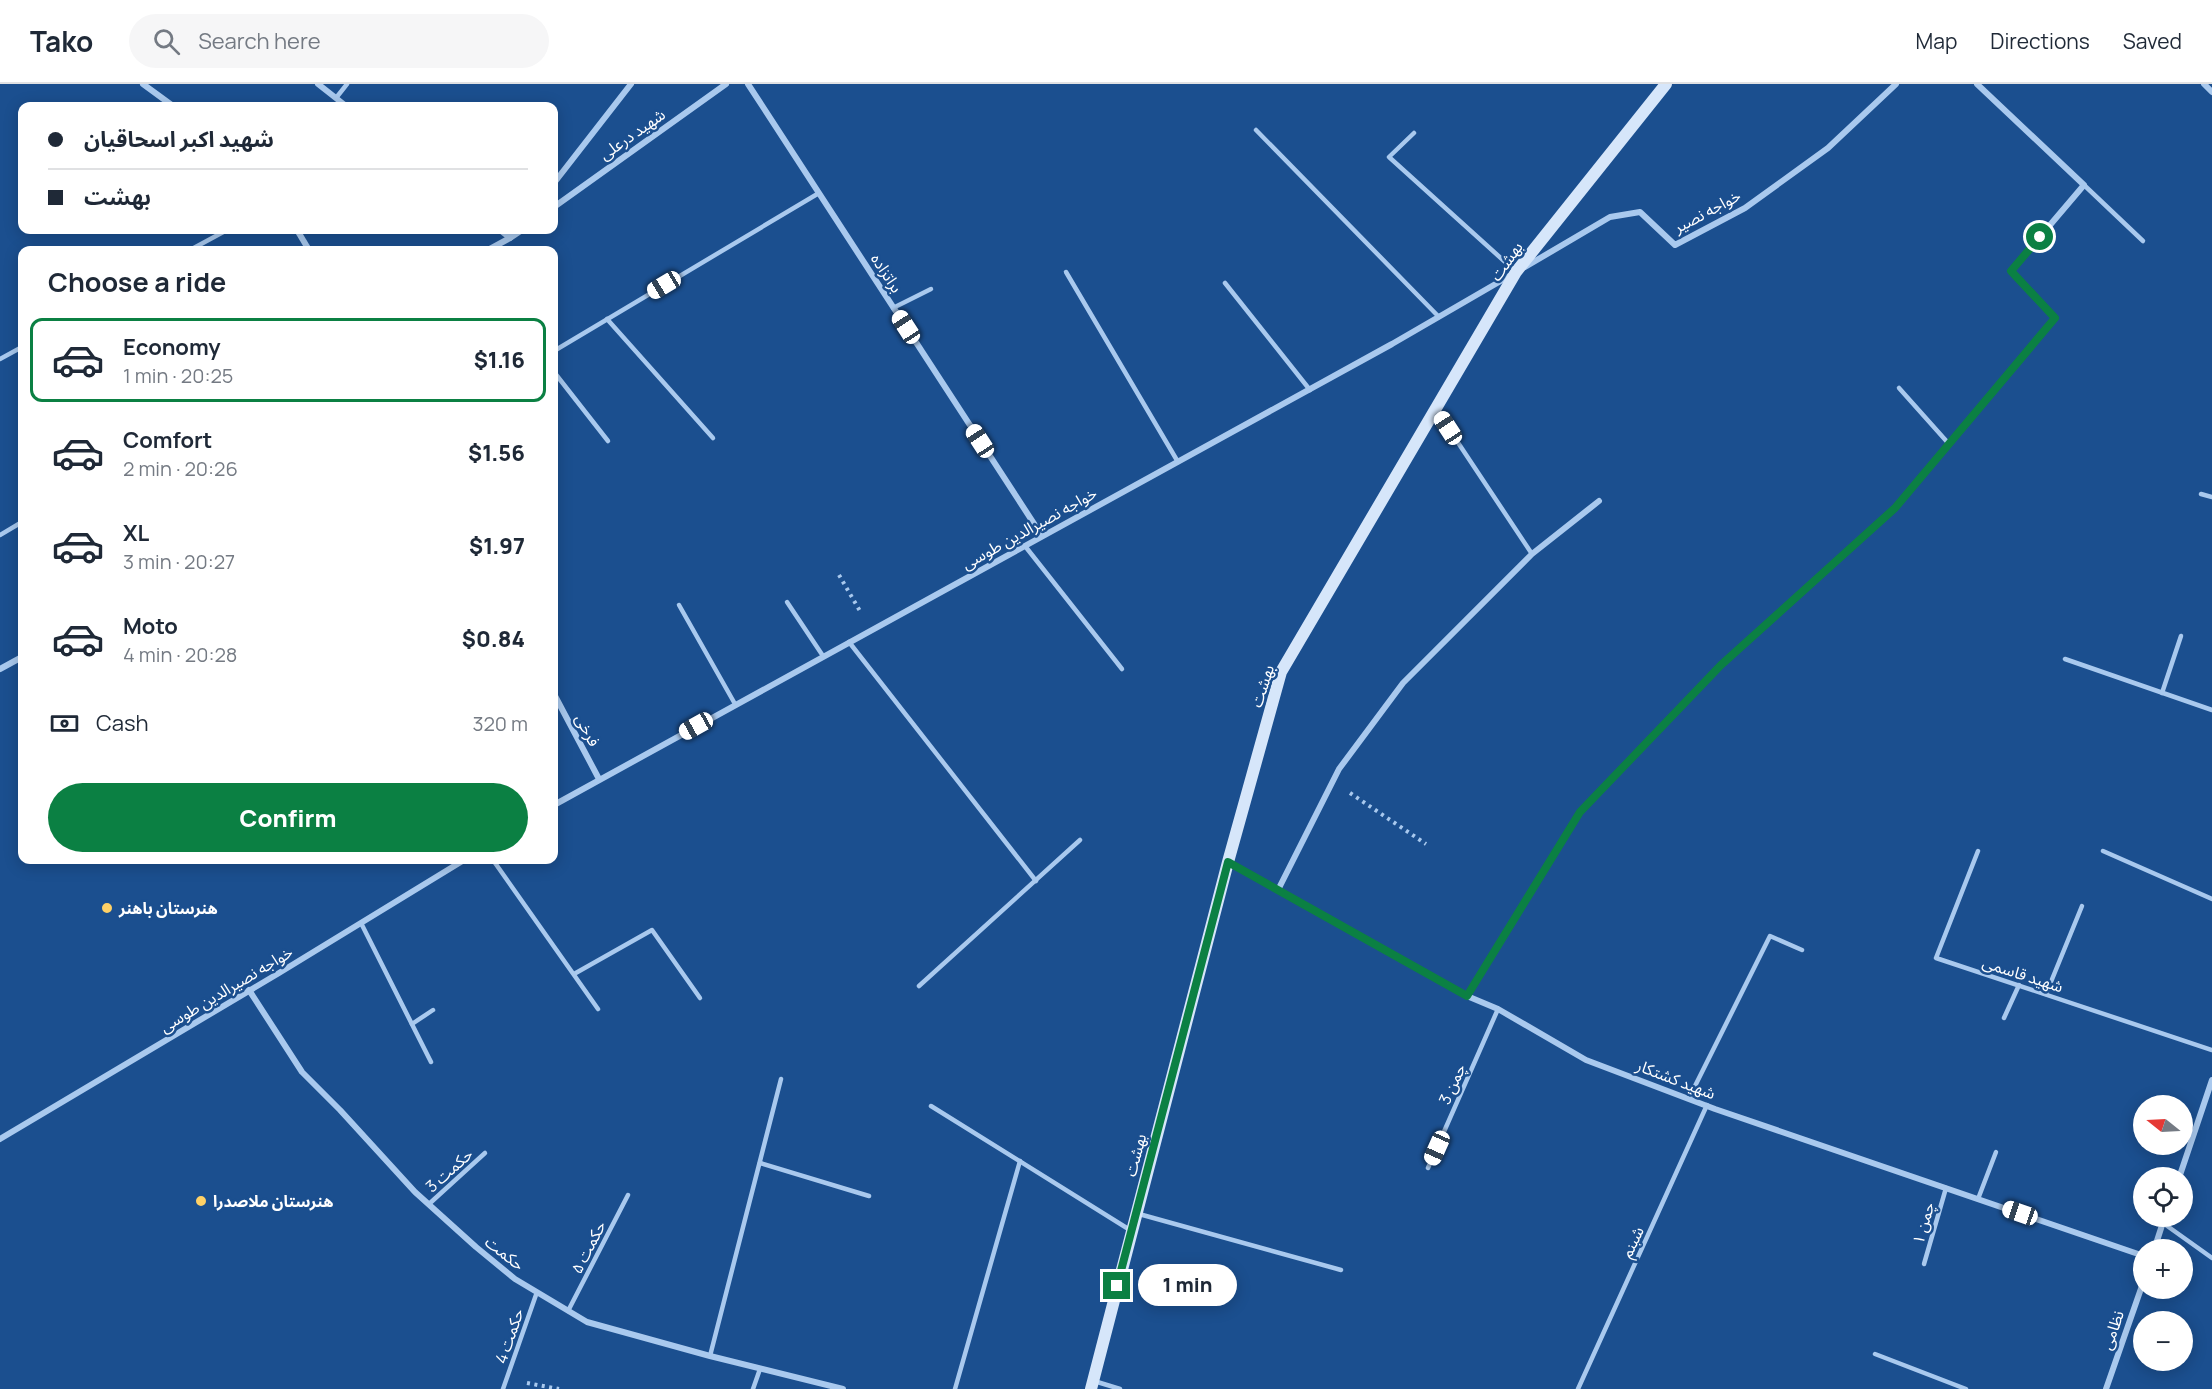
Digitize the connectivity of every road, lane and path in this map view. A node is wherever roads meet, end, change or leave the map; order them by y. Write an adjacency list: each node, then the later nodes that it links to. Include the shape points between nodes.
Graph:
1 (143, 84): 13 (street)
2 (318, 84): 12 (street)
3 (347, 84): 12 (lane)
4 (631, 84): 17 (street)
5 (726, 84): 20 (street, شهید درعلی)
6 (748, 84): 19 (street, براتزاده)
7 (1666, 84): 30 (street, بهشت)
8 (1896, 84): 30 (street, خواجه نصیر, via 1819,154 1745,207 1675,244 1640,212 1630,213 1610,217)
9 (1977, 84): 18 (street)
10 (2204, 84): 11 (street)
11 (2212, 92)
12 (336, 98): 14 (street)
13 (167, 102)
14 (341, 102)
15 (1256, 130): 34 (lane)
16 (1414, 133): 30 (lane, via 1389,157)
17 (558, 178)
18 (2084, 185): 26 (lane); 45 (street, via 2011,271 2055,318)
19 (819, 193): 33 (street, براتزاده); 35 (lane)
20 (558, 204)
21 (220, 234): 27 (lane)
22 (505, 234): 25 (street)
23 (514, 234): 25 (street)
24 (516, 234): 25 (street)
25 (510, 238): 28 (street)
26 (2143, 242)
27 (197, 246)
28 (495, 246)
29 (1066, 272): 46 (lane)
30 (1516, 272): 34 (street, خواجه نصیرالدین طوسی); 42 (street, بهشت)
31 (1225, 283): 41 (lane)
32 (931, 289): 33 (lane)
33 (893, 308): 52 (street, براتزاده)
34 (1439, 317): 41 (street, خواجه نصیرالدین طوسی)
35 (607, 319): 37 (lane); 43 (lane)
36 (18, 348): 38 (lane)
37 (558, 349)
38 (0, 359)
39 (558, 377): 44 (lane)
40 (1899, 388): 45 (lane)
41 (1310, 390): 46 (street, خواجه نصیرالدین طوسی)
42 (1437, 410): 54 (lane); 77 (street, بهشت, via 1281,672)
43 (713, 438)
44 (608, 441)
45 (1949, 444): 91 (street, via 1895,508 1721,665 1580,812)
46 (1178, 462): 52 (street, خواجه نصیرالدین طوسی)
47 (2201, 494): 48 (lane)
48 (2212, 497)
49 (1599, 501): 54 (street)
50 (18, 524): 51 (lane)
51 (0, 535)
52 (1042, 536): 53 (street, خواجه نصیرالدین طوسی)
53 (1024, 546): 58 (street, خواجه نصیرالدین طوسی); 65 (lane)
54 (1532, 554): 71 (street, via 1403,683)
55 (839, 575): 58 (path)
56 (787, 602): 61 (lane)
57 (679, 605): 68 (lane)
58 (871, 630): 60 (street, خواجه نصیرالدین طوسی)
59 (2181, 636): 66 (lane)
60 (849, 642): 61 (street, خواجه نصیرالدین طوسی); 80 (lane)
61 (823, 656): 68 (street, خواجه نصیرالدین طوسی)
62 (18, 659): 64 (street)
63 (2065, 659): 66 (lane)
64 (0, 669)
65 (1122, 669)
66 (2162, 693): 69 (lane)
67 (558, 702): 70 (street, فرخی)
68 (735, 704): 70 (street, خواجه نصیرالدین طوسی)
69 (2212, 710)
70 (599, 779): 72 (street, خواجه نصیرالدین طوسی)
71 (1332, 781): 74 (path); 81 (street)
72 (558, 803)
73 (1080, 840): 80 (lane)
74 (1426, 844)
75 (1978, 851): 87 (lane, شهید قاسمی, via 1936,958)
76 (2103, 852): 82 (lane)
77 (1228, 862): 81 (street, شهید کشتکار); 117 (street, بهشت)
78 (457, 864): 84 (street, خواجه نصیرالدین طوسی)
79 (496, 864): 86 (lane)
80 (1036, 881): 88 (lane)
81 (1278, 890): 91 (street, شهید کشتکار)
82 (2212, 899)
83 (2082, 906): 90 (lane)
84 (361, 923): 89 (street, خواجه نصیرالدین طوسی); 97 (lane)
85 (1802, 950): 102 (lane, via 1770,936)
86 (574, 974): 92 (lane, via 652,930); 93 (lane)
87 (2019, 985): 90 (lane, شهید قاسمی); 96 (lane)
88 (919, 986)
89 (249, 990): 105 (street, خواجه نصیرالدین طوسی); 116 (street, حکمت, via 302,1072)
90 (2046, 994): 98 (lane, شهید قاسمی)
91 (1467, 996): 94 (street, شهید کشتکار)
92 (700, 998)
93 (598, 1009)
94 (1498, 1009): 102 (street, شهید کشتکار, via 1586,1060); 111 (lane, چمن 3)
95 (433, 1010): 97 (lane)
96 (2004, 1018)
97 (412, 1024): 99 (lane)
98 (2212, 1050)
99 (431, 1062)
100 (782, 1078): 109 (lane)
101 (2212, 1080): 110 (street)
102 (1689, 1098): 103 (street, شهید کشتکار)
103 (1707, 1105): 112 (street, شهید کشتکار); 138 (lane, شبنم)
104 (931, 1106): 108 (lane)
105 (0, 1139)
106 (1996, 1152): 115 (lane)
107 (486, 1153): 116 (lane, حکمت 3)
108 (1020, 1161): 119 (lane); 136 (lane)
109 (760, 1164): 114 (lane); 128 (lane)
110 (2183, 1167)
111 (1428, 1168)
112 (1946, 1188): 115 (street, شهید کشتکار); 122 (lane, چمن ۱)
113 (628, 1195): 126 (lane, حکمت ۵)
114 (869, 1196)
115 (1978, 1199): 120 (street, شهید کشتکار)
116 (429, 1204): 124 (street, حکمت, via 514,1279)
117 (1137, 1213): 119 (street, بهشت); 123 (lane)
118 (2173, 1227): 121 (lane)
119 (1132, 1231): 131 (street, بهشت)
120 (2133, 1252)
121 (2212, 1258)
122 (1924, 1264)
123 (1341, 1270)
124 (537, 1292): 126 (street, حکمت); 130 (lane, حکمت 4)
125 (2137, 1299): 140 (street, نظامی)
126 (568, 1311): 128 (street, حکمت, via 587,1322)
127 (1875, 1354): 139 (lane)
128 (710, 1356): 129 (street, حکمت)
129 (760, 1369): 134 (lane); 135 (street, حکمت)
130 (507, 1379): 132 (lane, حکمت 4); 133 (path)
131 (1092, 1385): 137 (lane)
132 (503, 1389)
133 (559, 1389)
134 (753, 1389)
135 (843, 1389)
136 (955, 1389)
137 (1120, 1389)
138 (1578, 1389)
139 (1966, 1389)
140 (2106, 1389)

